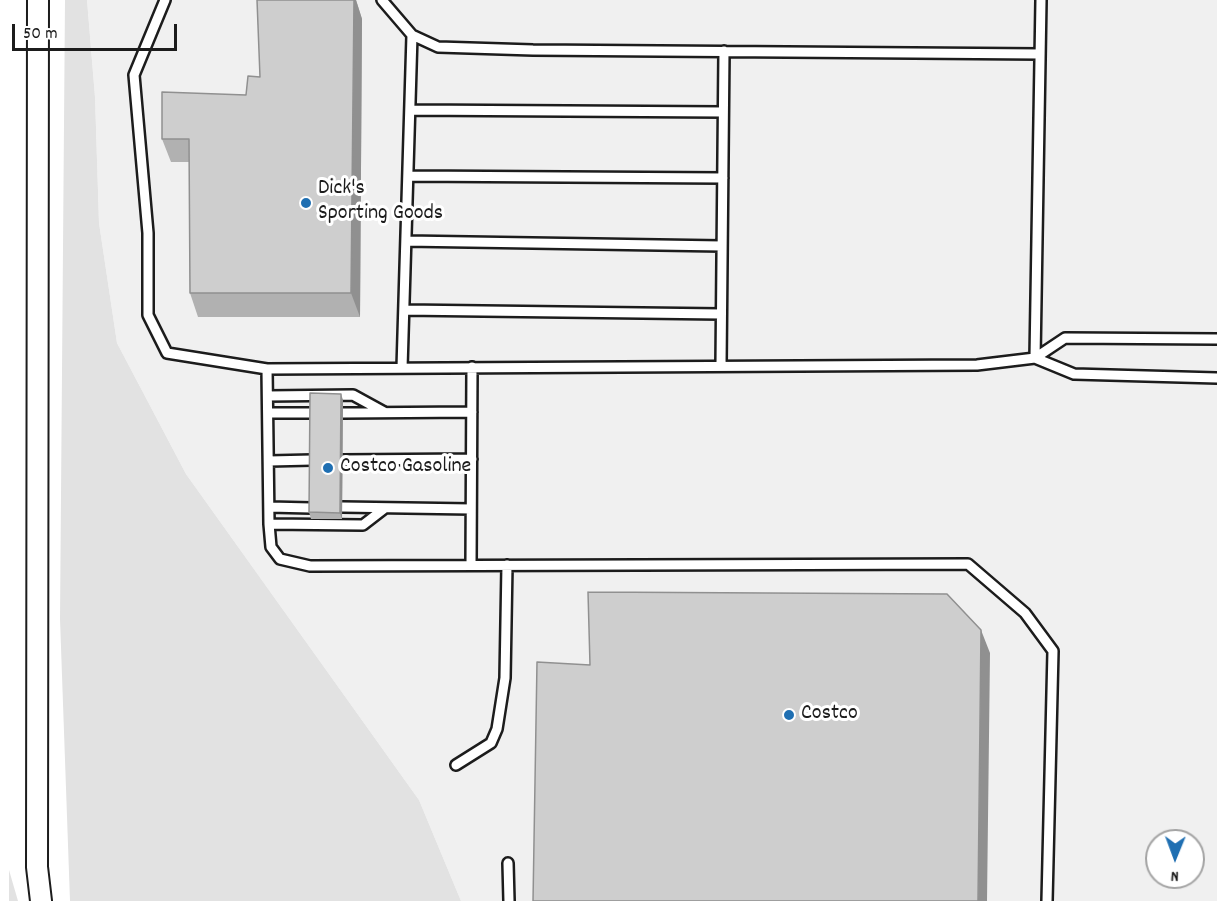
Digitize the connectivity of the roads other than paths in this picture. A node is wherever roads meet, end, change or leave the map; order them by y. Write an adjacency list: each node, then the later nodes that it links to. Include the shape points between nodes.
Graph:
1 (38, 0): 43 (street, via 37,867)
2 (165, 0): 21 (lane, via 134,75 148,233 148,315 167,353)
3 (382, 0): 5 (lane)
4 (1041, 0): 7 (lane)
5 (412, 35): 6 (lane, via 438,47); 8 (lane)
6 (724, 51): 7 (lane); 9 (lane)
7 (1040, 54): 17 (lane)
8 (410, 110): 9 (lane); 10 (lane)
9 (723, 112): 11 (lane)
10 (408, 176): 11 (lane); 12 (lane)
11 (723, 178): 13 (lane)
12 (406, 241): 13 (lane); 14 (lane)
13 (722, 246): 15 (lane)
14 (404, 310): 15 (lane); 20 (lane)
15 (721, 314): 18 (lane)
16 (1217, 339): 17 (lane, via 1065,338)
17 (1035, 357): 18 (lane, via 977,364); 22 (lane, via 1074,374)
18 (721, 365): 19 (lane)
19 (472, 367): 20 (lane); 24 (lane)
20 (402, 368): 21 (lane)
21 (267, 369): 23 (lane)
22 (1217, 378)
23 (268, 396): 27 (lane, via 353,395); 28 (lane)
24 (472, 412): 27 (lane); 30 (lane)
25 (312, 413): 28 (lane)
26 (343, 413): 27 (lane)
27 (386, 413)
28 (268, 414): 32 (lane)
29 (312, 459): 32 (lane)
30 (472, 459): 31 (lane); 37 (lane)
31 (343, 460)
32 (269, 461): 33 (lane)
33 (269, 507): 35 (lane); 38 (lane)
34 (342, 507): 36 (lane)
35 (311, 508)
36 (385, 508): 37 (lane); 38 (lane, via 363,525)
37 (471, 509): 39 (lane)
38 (269, 525): 39 (lane, via 271,547 280,559 310,566)
39 (471, 565): 40 (lane)
40 (507, 565): 41 (lane, via 505,678 497,729 491,743); 45 (lane, via 968,564 1025,613 1053,651)
41 (456, 765)
42 (508, 863): 44 (lane)
43 (41, 901)
44 (509, 901)
45 (1047, 901)

